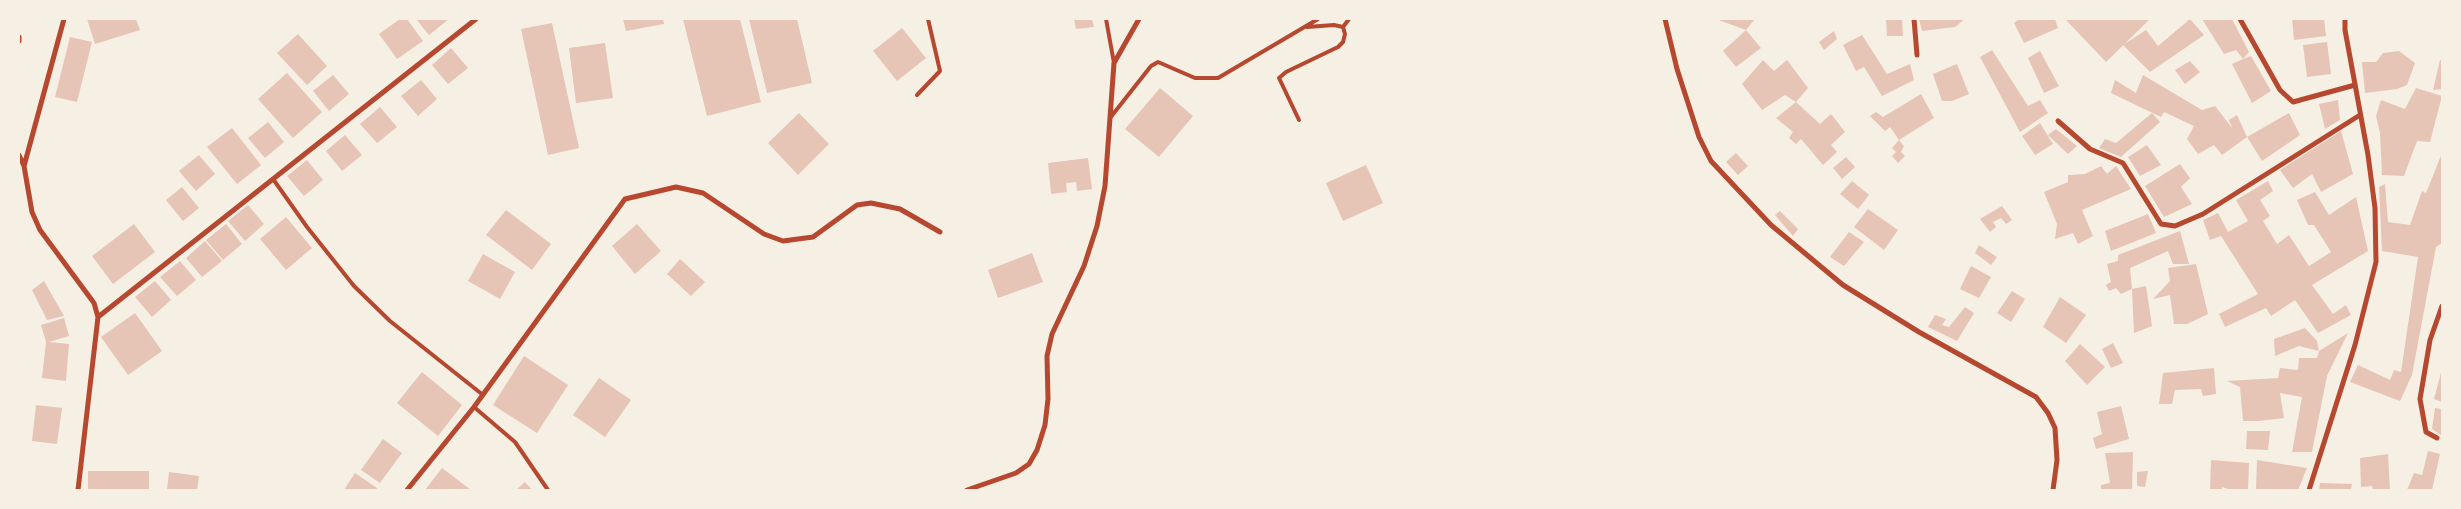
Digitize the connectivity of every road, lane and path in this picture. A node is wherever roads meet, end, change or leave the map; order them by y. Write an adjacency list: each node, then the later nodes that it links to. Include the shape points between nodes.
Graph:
1 (64, 19): 23 (street)
2 (476, 19): 24 (street)
3 (928, 19): 17 (lane, via 940,71)
4 (1106, 19): 15 (lane)
5 (1139, 19): 15 (street)
6 (1318, 19): 12 (lane)
7 (1348, 19): 13 (lane)
8 (1665, 19): 35 (street, via 1677,69 1699,137 1711,162 1771,225 1844,285 2036,398 2055,428 2057,460)
9 (1914, 19): 14 (street)
10 (2240, 19): 16 (street, via 2280,90 2293,102)
11 (2346, 19): 16 (street)
12 (1307, 27): 13 (lane); 19 (lane, via 1218,78 1195,78 1158,62)
13 (1343, 27): 20 (lane, via 1343,42 1279,78)
14 (1917, 56)
15 (1114, 63): 19 (street)
16 (2355, 85): 18 (street)
17 (917, 95)
18 (2360, 115): 21 (street, via 2204,214 2175,226 2161,224 2123,163 2090,149); 36 (street, via 2375,208 2376,262 2355,345)
19 (1109, 120): 34 (street, via 1105,186 1097,226 1084,266 1052,334 1047,356 1045,424 1037,450 1029,464 1016,473)
20 (1299, 120)
21 (2058, 121)
22 (19, 155): 23 (street)
23 (24, 166): 27 (street, via 32,212 40,230 94,303)
24 (273, 179): 27 (street); 28 (lane, via 354,286 390,321)
25 (940, 232): 28 (street, via 900,209 871,203 856,205 813,237 783,240 764,234 702,193 676,187 636,195 626,199 616,210)
26 (2442, 306): 30 (street, via 2430,340 2420,399 2426,432)
27 (98, 317): 31 (street)
28 (483, 394): 29 (street)
29 (474, 407): 32 (street); 33 (lane, via 514,442)
30 (2437, 438)
31 (78, 490)
32 (407, 490)
33 (548, 490)
34 (967, 490)
35 (2053, 490)
36 (2310, 490)

